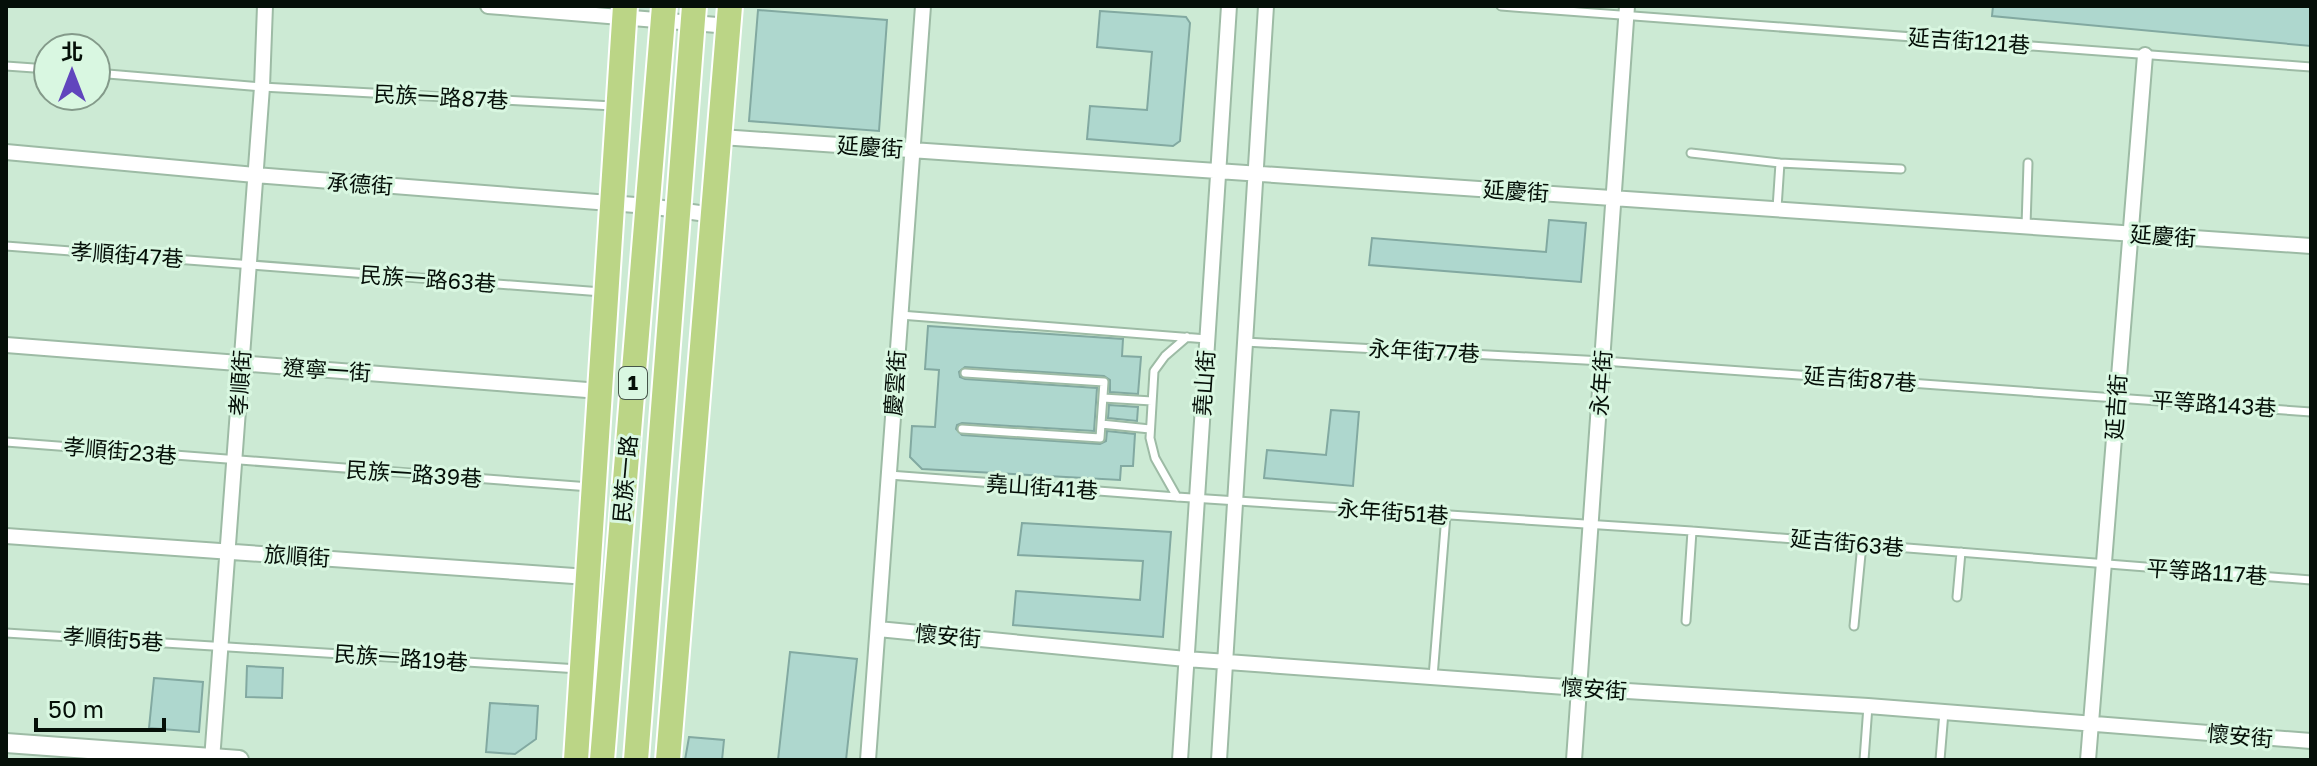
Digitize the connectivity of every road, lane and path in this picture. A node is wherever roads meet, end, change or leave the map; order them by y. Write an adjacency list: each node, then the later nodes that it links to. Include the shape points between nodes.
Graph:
1 (265, 6): 17 (street, 孝順街)
2 (488, 6): 8 (street)
3 (923, 6): 20 (street, 慶雲街)
4 (1229, 6): 26 (street, 堯山街)
5 (1266, 6): 27 (street, 堯山街)
6 (1501, 6): 7 (lane, 延吉街121巷)
7 (1627, 10): 12 (lane, 延吉街121巷); 29 (street, 永年街)
8 (624, 11): 9 (street); 18 (main road, 民族一路 / 1)
9 (664, 13): 10 (street); 31 (main road, 民族一路 / 1)
10 (694, 14): 11 (street); 33 (main road, 民族一路 / 1)
11 (730, 16): 19 (main road)
12 (2145, 55): 14 (lane, 延吉街121巷); 36 (street, 延吉街)
13 (6, 66): 15 (lane)
14 (2311, 67)
15 (32, 68)
16 (112, 74): 17 (lane, 民族一路87巷)
17 (262, 87): 18 (lane, 民族一路87巷); 28 (street, 孝順街)
18 (619, 107): 30 (main road, 民族一路 / 1)
19 (721, 137): 20 (street, 延慶街); 34 (main road)
20 (912, 149): 26 (street, 延慶街); 41 (street, 慶雲街)
21 (6, 152): 28 (street, 承德街)
22 (1691, 153): 23 (lane)
23 (1780, 163): 25 (lane); 32 (lane)
24 (2028, 163): 35 (lane)
25 (1901, 169)
26 (1218, 170): 27 (street, 延慶街); 43 (street, 堯山街)
27 (1255, 173): 29 (street, 延慶街); 44 (street, 堯山街)
28 (255, 175): 30 (street, 承德街); 39 (street, 孝順街)
29 (1614, 198): 32 (street, 延慶街); 46 (street, 永年街)
30 (613, 203): 31 (street, 承德街); 40 (main road, 民族一路 / 1)
31 (648, 206): 33 (street, 承德街); 93 (main road, 民族一路 / 1)
32 (1777, 209): 35 (street, 延慶街)
33 (678, 210): 34 (street, 承德街); 94 (main road, 民族一路 / 1)
34 (714, 215): 95 (main road)
35 (2026, 226): 36 (street, 延慶街)
36 (2130, 233): 38 (street, 延慶街); 50 (street, 延吉街)
37 (6, 246): 39 (lane, 孝順街47巷)
38 (2311, 246)
39 (248, 265): 40 (lane, 民族一路63巷); 47 (street, 孝順街)
40 (607, 292): 49 (main road, 民族一路 / 1)
41 (900, 315): 42 (lane); 59 (street, 慶雲街)
42 (1187, 337): 43 (lane); 52 (lane, via 1154,371)
43 (1207, 339): 62 (street, 堯山街)
44 (1245, 342): 46 (lane, 永年街77巷); 63 (street, 堯山街)
45 (6, 345): 47 (street, 遼寧一街)
46 (1603, 361): 50 (lane, 延吉街87巷); 65 (street, 永年街)
47 (241, 364): 49 (street, 遼寧一街); 58 (street, 孝順街)
48 (965, 373): 51 (lane, via 1104,382)
49 (600, 391): 60 (main road, 民族一路 / 1)
50 (2117, 397): 53 (lane, 平等路143巷); 71 (street, 延吉街)
51 (1103, 398): 52 (lane); 54 (lane)
52 (1152, 401): 56 (lane)
53 (2311, 412)
54 (1101, 424): 55 (lane, via 1100,438); 56 (lane)
55 (962, 429)
56 (1150, 429): 61 (lane, via 1155,458)
57 (6, 442): 58 (lane, 孝順街23巷)
58 (235, 460): 60 (lane, 民族一路39巷); 69 (street, 孝順街)
59 (889, 475): 61 (lane, 堯山街41巷); 77 (street, 慶雲街)
60 (594, 488): 72 (main road, 民族一路 / 1)
61 (1177, 497): 62 (lane, 堯山街41巷)
62 (1196, 498): 63 (lane, 永年街51巷); 80 (street, 堯山街)
63 (1235, 500): 64 (lane, 永年街51巷); 81 (street, 堯山街)
64 (1446, 515): 65 (lane, 永年街51巷); 83 (lane)
65 (1590, 525): 66 (lane, 延吉街63巷); 84 (street, 永年街)
66 (1692, 531): 68 (lane, 延吉街63巷); 75 (lane)
67 (6, 536): 69 (street, 旅順街)
68 (1862, 544): 70 (lane, 延吉街63巷); 76 (lane)
69 (227, 552): 72 (street, 旅順街); 79 (street, 孝順街)
70 (1961, 552): 71 (lane, 延吉街63巷); 74 (lane)
71 (2104, 564): 73 (lane, 平等路117巷); 87 (street, 延吉街)
72 (588, 577): 82 (main road, 民族一路 / 1)
73 (2311, 580)
74 (1957, 597)
75 (1686, 621)
76 (1854, 626)
77 (878, 629): 80 (street, 懷安街); 96 (street, 慶雲街)
78 (6, 633): 79 (lane, 孝順街5巷)
79 (220, 646): 82 (lane, 民族一路19巷); 90 (street, 孝順街)
80 (1186, 659): 81 (street, 懷安街); 97 (street, 堯山街)
81 (1225, 662): 83 (street, 懷安街); 98 (street, 堯山街)
82 (582, 669): 92 (main road, 民族一路 / 1)
83 (1433, 677): 84 (street, 懷安街)
84 (1579, 688): 85 (street, 懷安街); 99 (street, 永年街)
85 (1868, 706): 86 (street, 懷安街); 100 (lane)
86 (1944, 712): 87 (street, 懷安街); 101 (lane)
87 (2092, 724): 88 (street, 懷安街); 102 (street, 延吉街)
88 (2311, 741)
89 (6, 743): 90 (street)
90 (212, 759): 91 (street)
91 (239, 760)
92 (576, 760)
93 (602, 760)
94 (636, 760)
95 (668, 760)
96 (868, 760)
97 (1180, 760)
98 (1219, 760)
99 (1574, 760)
100 (1864, 760)
101 (1940, 760)
102 (2088, 760)

